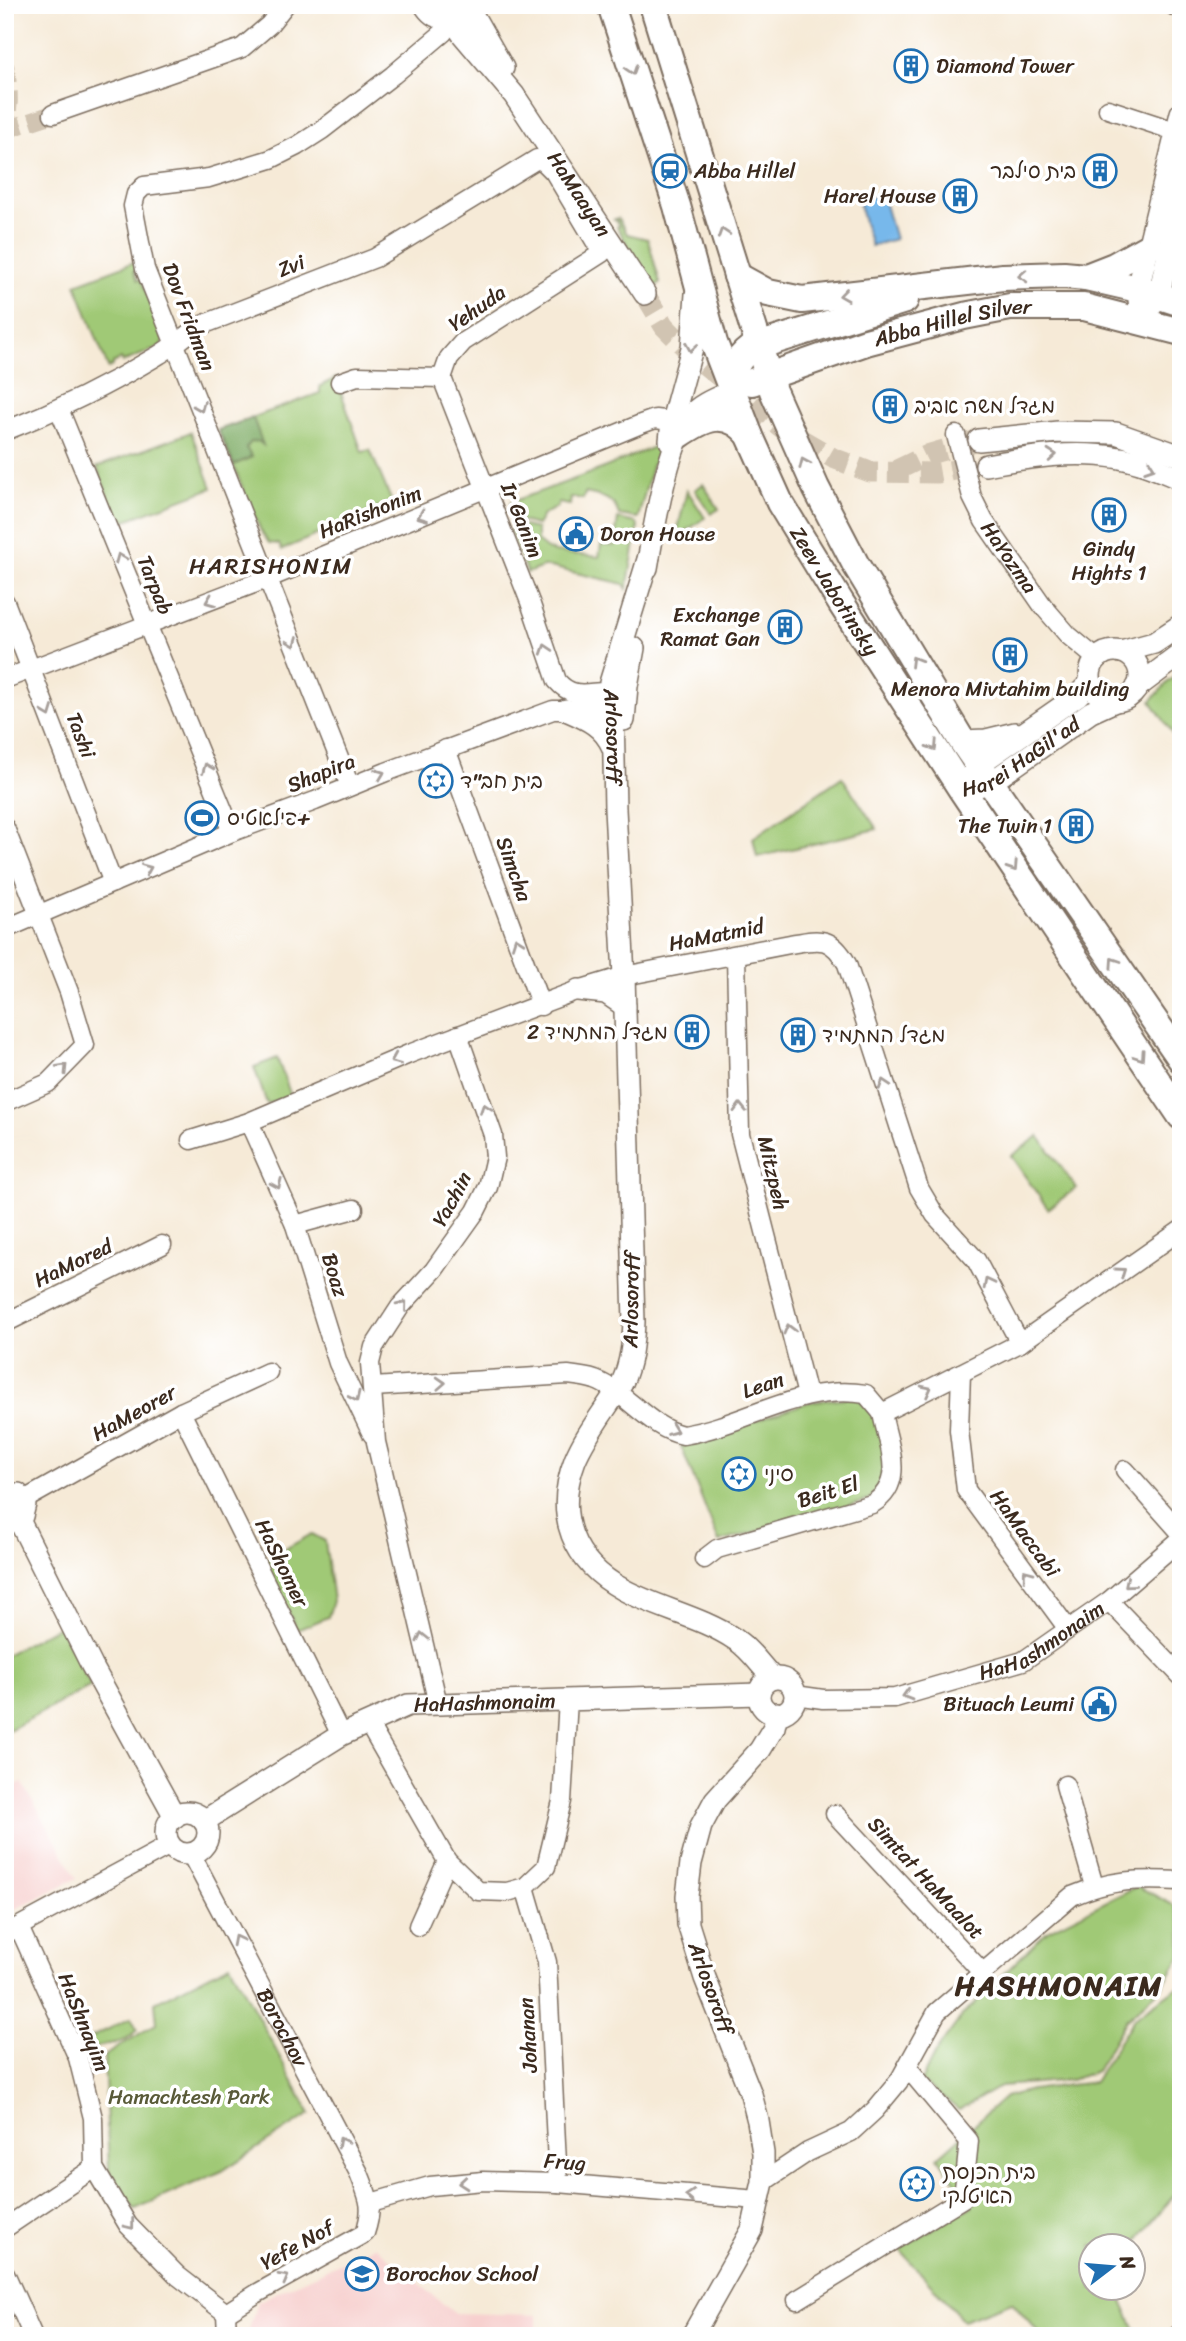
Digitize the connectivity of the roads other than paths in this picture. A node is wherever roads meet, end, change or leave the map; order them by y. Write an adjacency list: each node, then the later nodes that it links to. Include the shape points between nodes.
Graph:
1 (285, 5): 9 (street, via 242,48)
2 (425, 5): 7 (street, via 438,17)
3 (611, 5): 17 (main road, Zeev Jabotinsky, one-way to 17)
4 (1175, 5): 5 (street)
5 (1181, 7)
6 (657, 12): 15 (main road, Zeev Jabotinsky, one-way to 6)
7 (456, 15): 19 (street, HaMaayan, via 463,36 514,95); 23 (street, Dov Fridman, via 383,83 297,146 209,178 144,186 136,194 133,206 142,259)
8 (1108, 110): 10 (street)
9 (53, 114)
10 (1179, 126): 13 (street)
11 (537, 159): 14 (street, HaMaayan, via 554,172); 23 (street, Zvi, via 375,258 202,325)
12 (1181, 193): 20 (street)
13 (1148, 247): 16 (main road); 20 (street)
14 (602, 253): 26 (street, Yehuda, via 463,342 449,358)
15 (737, 276): 18 (main road, Abba Hillel Silver, one-way to 15, via 802,300 768,293); 24 (main road, Zeev Jabotinsky)
16 (1086, 277): 18 (main road, Abba Hillel Silver, one-way to 18, via 1040,275); 20 (main road, Abba Hillel Silver)
17 (698, 279): 28 (main road, Zeev Jabotinsky); 30 (street, Arlosoroff, one-way to 30, via 692,348)
18 (960, 282): 24 (main road)
19 (645, 294)
20 (1159, 295): 21 (street)
21 (1141, 320): 22 (main road, Abba Hillel Silver); 25 (main road, Abba Hillel Silver, via 1084,307 1010,307 866,342)
22 (1181, 332)
23 (175, 343): 29 (street, Zvi); 39 (street, Dov Fridman, one-way to 39)
24 (757, 345): 25 (main road, Zeev Jabotinsky); 28 (main road, via 736,362)
25 (767, 375): 28 (main road, Abba Hillel Silver); 55 (main road, Zeev Jabotinsky, one-way to 25, via 856,565 816,488)
26 (442, 378): 27 (street, via 358,376); 38 (street, Ir Ganim)
27 (340, 382)
28 (732, 391): 30 (street, Arlosoroff, via 702,406); 32 (main road, Zeev Jabotinsky)
29 (60, 409): 31 (street); 41 (street, Tarpab, one-way to 29)
30 (676, 428): 32 (main road, via 722,417 735,421); 38 (street, HaRishonim, via 656,419); 51 (street, Arlosoroff, via 649,556 610,683)
31 (5, 431)
32 (749, 434): 60 (main road, Zeev Jabotinsky, one-way to 60, via 780,503)
33 (956, 435): 45 (street, HaYozma, via 972,497 984,521 1043,606)
34 (979, 440): 35 (street, via 1058,432 1116,433)
35 (1181, 456)
36 (986, 465): 37 (street, one-way to 37, via 1060,454 1119,457)
37 (1181, 479)
38 (485, 490): 39 (street, HaRishonim, one-way to 39); 48 (street, Ir Ganim, one-way to 38)
39 (269, 578): 41 (street, HaRishonim, one-way to 41); 59 (street, Dov Fridman, one-way to 59)
40 (5, 603): 46 (street, Tashi)
41 (147, 625): 46 (street, HaRishonim); 62 (street, Tarpab, one-way to 41)
42 (1181, 625): 43 (street, via 1154,643)
43 (1121, 652): 45 (street, via 1108,652); 50 (street, via 1137,666)
44 (1181, 654): 50 (street)
45 (1097, 659): 49 (street)
46 (32, 669): 47 (street, HaRishonim); 64 (street, Tashi, one-way to 64)
47 (5, 679)
48 (556, 681): 51 (street, via 573,693); 53 (street, Ir Ganim)
49 (1091, 682): 52 (street, via 1102,698); 54 (street, Harei HaGil'ad)
50 (1137, 687): 52 (street, via 1128,697)
51 (616, 700): 53 (street, Shapira); 56 (street, Arlosoroff); 63 (street, Arlosoroff, via 625,820)
52 (1115, 701): 58 (street, Harei HaGil'ad)
53 (560, 710): 56 (street, via 603,729); 57 (street, Shapira)
54 (1034, 727): 55 (street); 58 (street, Harei HaGil'ad)
55 (962, 741): 58 (main road, Zeev Jabotinsky)
56 (613, 748): 63 (street, Arlosoroff)
57 (446, 749): 59 (street, Shapira, one-way to 57); 70 (street, Simcha, one-way to 57)
58 (984, 774): 60 (street, Harei HaGil'ad); 73 (main road, Zeev Jabotinsky, one-way to 58)
59 (349, 786): 62 (street, Shapira)
60 (962, 790): 75 (main road, Zeev Jabotinsky, one-way to 75)
61 (5, 828): 65 (street)
62 (232, 832): 64 (street, Shapira, one-way to 62)
63 (620, 880): 68 (street, Arlosoroff)
64 (113, 883): 65 (street, Shapira)
65 (39, 915): 66 (street, Shapira); 74 (street, one-way to 65, via 48,1083 85,1045)
66 (5, 929)
67 (736, 955): 68 (street, HaMatmid); 83 (street, HaMatmid, one-way to 67, via 976,1260 935,1215 919,1188 839,949 814,940); 90 (street, Mitzpeh, one-way to 67, via 740,1134)
68 (624, 976): 69 (street, HaMatmid); 71 (street, Arlosoroff)
69 (579, 990): 70 (street, HaMatmid); 71 (street, via 606,993)
70 (541, 1006): 72 (street, HaMatmid)
71 (625, 1006): 89 (street, Arlosoroff, via 634,1322 628,1371)
72 (458, 1035): 76 (street, HaMatmid, one-way to 76); 85 (street, Yachin, one-way to 72, via 374,1347 400,1307 451,1247 488,1187 495,1157 493,1135)
73 (1181, 1059)
74 (5, 1102)
75 (1181, 1116)
76 (249, 1122): 77 (street, HaMatmid); 79 (street, Boaz, one-way to 79)
77 (191, 1140)
78 (354, 1209): 79 (street)
79 (296, 1225): 84 (street, Boaz)
80 (1181, 1230): 83 (street, one-way to 80)
81 (162, 1245): 82 (street, HaMored)
82 (5, 1323)
83 (1020, 1343): 87 (street)
84 (338, 1363): 85 (street); 93 (street, Boaz, one-way to 93)
85 (370, 1363): 88 (street)
86 (268, 1372): 91 (street, HaMeorer)
87 (961, 1373): 92 (street, one-way to 87); 100 (street, HaMaccabi, one-way to 87, via 966,1490 959,1430)
88 (373, 1387): 89 (street, Lean, one-way to 89, via 568,1375 598,1381); 93 (street, Boaz)
89 (617, 1393): 90 (street, Lean, one-way to 90, via 666,1429 683,1435); 102 (street, Arlosoroff, via 585,1442 570,1476 566,1503 575,1544 601,1574 624,1589 737,1641)
90 (807, 1395): 92 (street, Lean, via 866,1394)
91 (181, 1412): 95 (street, HaMeorer); 109 (street, HaShomer)
92 (882, 1413): 98 (street, Beit El, via 894,1473 882,1498 717,1549)
93 (376, 1442): 106 (street, Boaz, one-way to 93)
94 (1125, 1470): 96 (street)
95 (11, 1503): 112 (street, via 92,1666)
96 (1181, 1533)
97 (1181, 1539): 99 (street, HaHashmonaim, one-way to 99)
98 (704, 1559)
99 (1109, 1601): 100 (street, HaHashmonaim); 101 (street)
100 (1068, 1629): 104 (street, HaHashmonaim, one-way to 104, via 1023,1661 895,1698)
101 (1181, 1676)
102 (773, 1678): 103 (street, via 763,1684); 104 (street, via 790,1683)
103 (759, 1695): 105 (street, HaHashmonaim); 107 (street, via 766,1710)
104 (795, 1695): 107 (street, via 792,1706)
105 (568, 1700): 106 (street, HaHashmonaim); 119 (street, via 562,1801 546,1867)
106 (438, 1704): 108 (street, HaHashmonaim, via 408,1705)
107 (778, 1713): 126 (street, Arlosoroff, via 760,1750 715,1800 701,1826 687,1896 695,1954 756,2112 763,2153)
108 (368, 1723): 109 (street, HaHashmonaim); 116 (street)
109 (341, 1735): 113 (street, HaHashmonaim)
110 (1065, 1784): 118 (street)
111 (835, 1814): 122 (street, Simtat HaMaalot)
112 (175, 1817): 113 (street, via 190,1813); 114 (street, via 167,1833)
113 (204, 1821): 115 (street, via 207,1842)
114 (170, 1845): 115 (street); 121 (street)
115 (191, 1854): 127 (street, Borochov, one-way to 115)
116 (447, 1861): 119 (street, via 478,1891); 120 (street)
117 (1181, 1881): 118 (street, via 1134,1879)
118 (1094, 1886): 122 (street, via 1072,1896)
119 (525, 1887): 125 (street, Johanan, via 547,1962)
120 (418, 1926)
121 (12, 1930): 124 (street, HaShnayim, via 78,2058 93,2118)
122 (983, 1972): 123 (street, via 937,2012)
123 (906, 2067): 126 (street, via 875,2110 851,2132 808,2152); 130 (street, via 969,2141 963,2198)
124 (94, 2168): 128 (street); 131 (street, HaShnayim, one-way to 131, via 128,2225 178,2276)
125 (558, 2183): 126 (street, Frug, one-way to 125); 127 (street, Frug, one-way to 127, via 483,2181 430,2186)
126 (760, 2191): 134 (street, Arlosoroff, via 752,2230)
127 (371, 2203): 131 (street, Yefe Nof, one-way to 127, via 365,2233)
128 (5, 2228)
129 (5, 2273): 132 (street)
130 (797, 2300)
131 (226, 2314): 133 (street)
132 (33, 2336)
133 (227, 2336)
134 (692, 2336)

